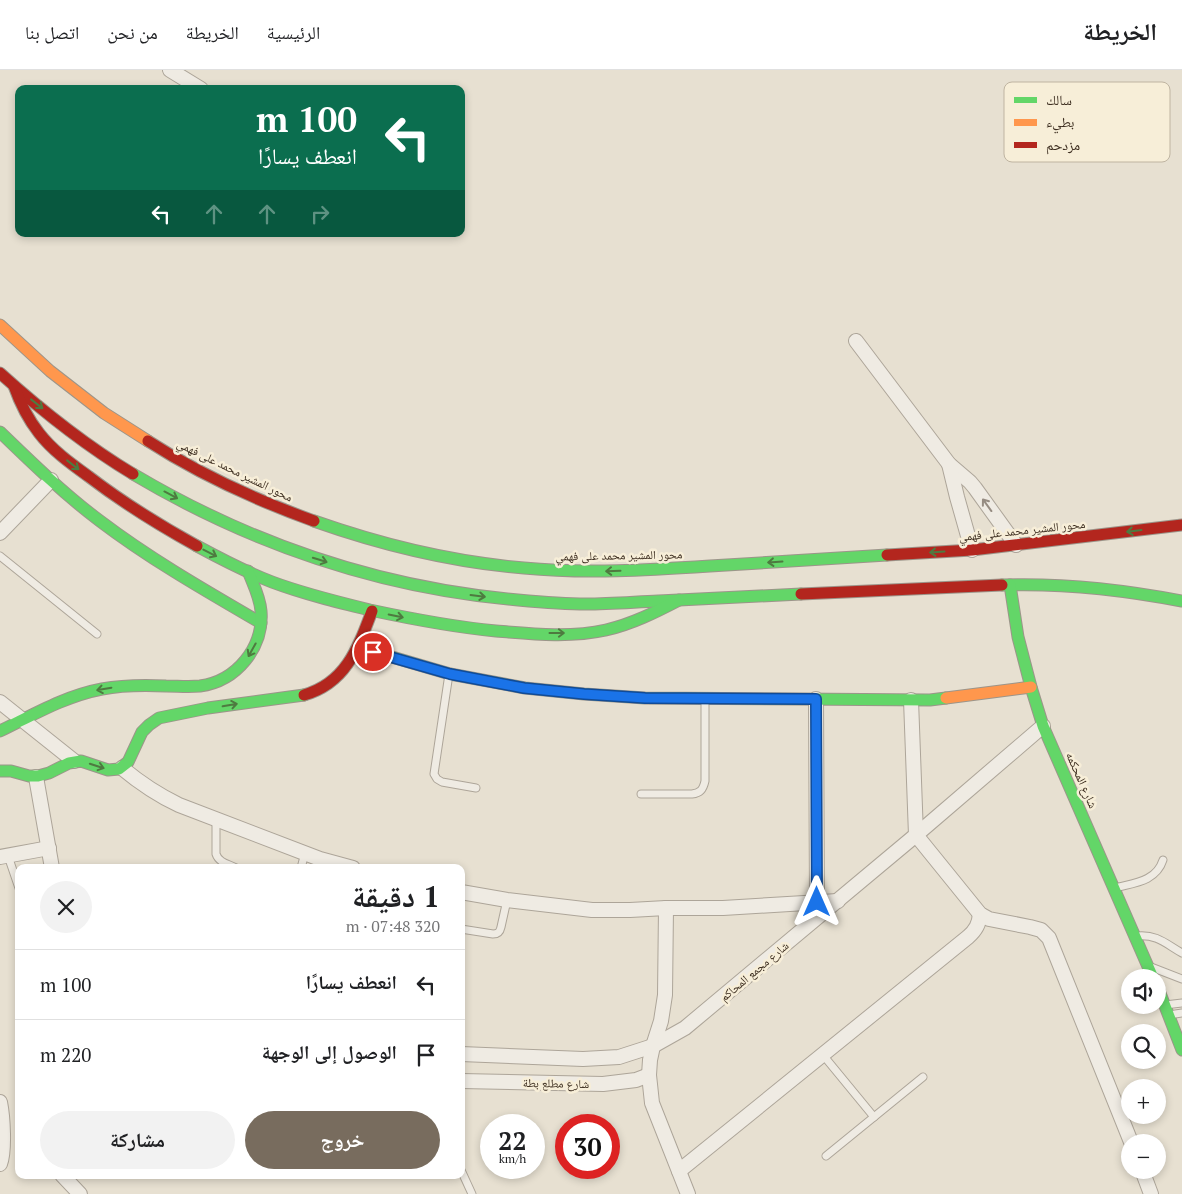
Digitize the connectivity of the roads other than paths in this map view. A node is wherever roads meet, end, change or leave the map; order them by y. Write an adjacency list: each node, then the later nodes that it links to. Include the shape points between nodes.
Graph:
1 (170, 70): 2 (street)
2 (194, 85)
3 (0, 324): 13 (street, محور المشير محمد على فهمي, one-way to 3, via 607,572 502,566 405,549 285,510 169,454 93,404)
4 (856, 341): 8 (street)
5 (0, 373): 6 (street)
6 (14, 386): 15 (street, one-way to 15, via 31,422 56,452 144,515 194,545); 17 (street, one-way to 17, via 85,442 143,480 204,513 307,556 389,579 498,598 585,604)
7 (0, 432): 9 (street)
8 (949, 464): 12 (street, one-way to 8, via 976,488); 13 (street)
9 (51, 480): 11 (street); 20 (street, via 149,556)
10 (1182, 525): 12 (street, محور المشير محمد على فهمي, one-way to 12)
11 (0, 533)
12 (1016, 545): 13 (street, محور المشير محمد على فهمي)
13 (972, 550)
14 (0, 556): 21 (lane)
15 (248, 571): 19 (street, via 300,592); 20 (street, via 258,596)
16 (1010, 585): 17 (street); 18 (street, via 1110,590); 24 (street, شارع المحكمه, via 1018,637)
17 (679, 600): 19 (street, one-way to 17, via 458,627 576,633 634,621)
18 (1182, 601)
19 (372, 611): 22 (street)
20 (261, 623): 26 (street, one-way to 26, via 258,639 242,666 228,678)
21 (97, 634)
22 (358, 647): 23 (street); 26 (street, one-way to 22, via 240,703 307,694 320,690 340,675)
23 (450, 674): 25 (street, via 524,688 584,694); 37 (lane, via 434,774 442,782)
24 (1032, 687): 28 (street); 31 (street, شارع المحكمه)
25 (705, 697): 27 (street); 38 (lane, via 704,788 692,794)
26 (189, 699): 30 (street, one-way to 30, via 136,686 104,688 74,696); 34 (street, via 147,726)
27 (816, 699): 28 (street); 54 (street)
28 (911, 700): 40 (street)
29 (0, 702): 30 (street)
30 (22, 720): 32 (street); 33 (street)
31 (1043, 726): 40 (street, شارع مجمع المحاكم); 50 (street, شارع المحكمه)
32 (0, 731)
33 (74, 761): 34 (street, one-way to 34, via 110,770); 36 (street)
34 (122, 768): 39 (street, via 163,797)
35 (0, 771): 36 (street)
36 (36, 777): 41 (street)
37 (476, 788)
38 (641, 794)
39 (216, 819): 42 (street); 46 (lane, via 216,854)
40 (916, 835): 53 (street, شارع مجمع المحاكم); 56 (street)
41 (49, 848): 43 (street); 45 (street)
42 (305, 853): 47 (lane); 48 (street)
43 (4, 856): 49 (lane)
44 (1163, 860): 50 (lane, via 1159,870 1150,878)
45 (53, 864)
46 (227, 864)
47 (302, 864)
48 (338, 864)
49 (15, 879)
50 (1114, 888): 58 (street, شارع المحكمه)
51 (465, 893): 52 (street)
52 (507, 900): 55 (street, via 592,910); 57 (lane, via 497,934)
53 (838, 901): 54 (street); 66 (street, شارع مجمع المحاكم, via 684,1028)
54 (817, 902): 55 (street)
55 (666, 908): 66 (street, via 665,995)
56 (980, 914): 69 (street, via 975,931); 75 (street, via 989,919 1041,930 1049,938)
57 (465, 929)
58 (1135, 936): 59 (lane, via 1159,939); 60 (street, شارع المحكمه)
59 (1182, 952)
60 (1148, 966): 61 (street, شارع المحكمه); 62 (lane)
61 (1149, 969)
62 (1182, 979)
63 (1182, 1003): 64 (lane)
64 (1167, 1010): 65 (lane); 67 (street)
65 (1182, 1013)
66 (653, 1046): 68 (street, شارع مجمع المحاكم, via 619,1057 583,1060); 70 (street)
67 (1182, 1050)
68 (465, 1054)
69 (823, 1055): 74 (lane); 78 (street)
70 (649, 1075): 72 (street, شارع مطلع بطة, via 603,1084); 78 (street, via 652,1103)
71 (923, 1077): 74 (lane)
72 (465, 1081)
73 (0, 1102): 77 (street, via 3,1146)
74 (874, 1117): 76 (lane)
75 (1128, 1134)
76 (826, 1156)
77 (0, 1164)
78 (679, 1171): 84 (street)
79 (66, 1179): 82 (street)
80 (465, 1179): 83 (lane)
81 (1145, 1179): 85 (street)
82 (80, 1194)
83 (472, 1194)
84 (688, 1194)
85 (1151, 1194)

